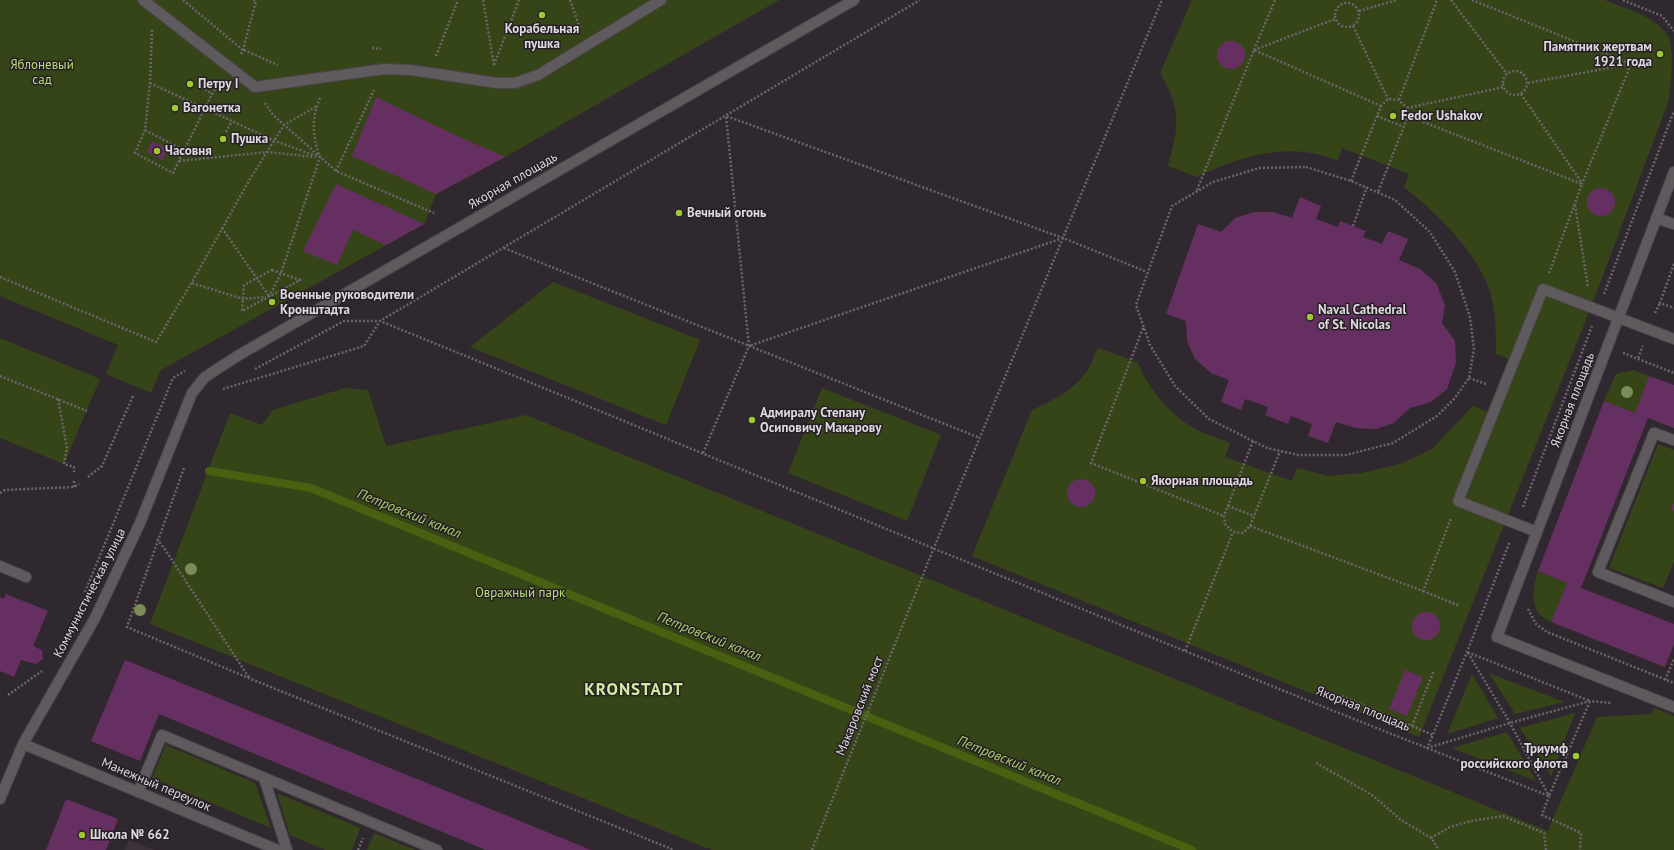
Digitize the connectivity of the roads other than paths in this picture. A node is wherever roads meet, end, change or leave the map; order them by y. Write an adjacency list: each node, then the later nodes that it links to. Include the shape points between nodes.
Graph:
1 (143, 0): 2 (street, via 255,87 384,69 515,83 538,75)
2 (661, 0)
3 (854, 0): 9 (street, Якорная площадь, via 239,355 205,377)
4 (1674, 172): 5 (street, Якорная площадь)
5 (1656, 218): 6 (street); 7 (street, Якорная площадь)
6 (1674, 224)
7 (1619, 317): 8 (street); 11 (street, Якорная площадь); 11 (street, via 1543,289 1458,501)
8 (1674, 339)
9 (192, 393): 16 (street, Коммунистическая улица, via 140,523 95,618)
10 (1674, 440): 14 (street, via 1654,433 1598,572)
11 (1537, 532): 15 (street, Якорная площадь, via 1497,637)
12 (0, 566): 13 (street)
13 (26, 577)
14 (1674, 602)
15 (1674, 706)
16 (23, 744): 18 (street, Манежный переулок); 19 (street, Коммунистическая улица)
17 (264, 778): 18 (street, via 162,735); 21 (street); 22 (street)
18 (138, 792): 20 (street, Манежный переулок)
19 (0, 799)
20 (278, 850)
21 (286, 850)
22 (437, 850)

